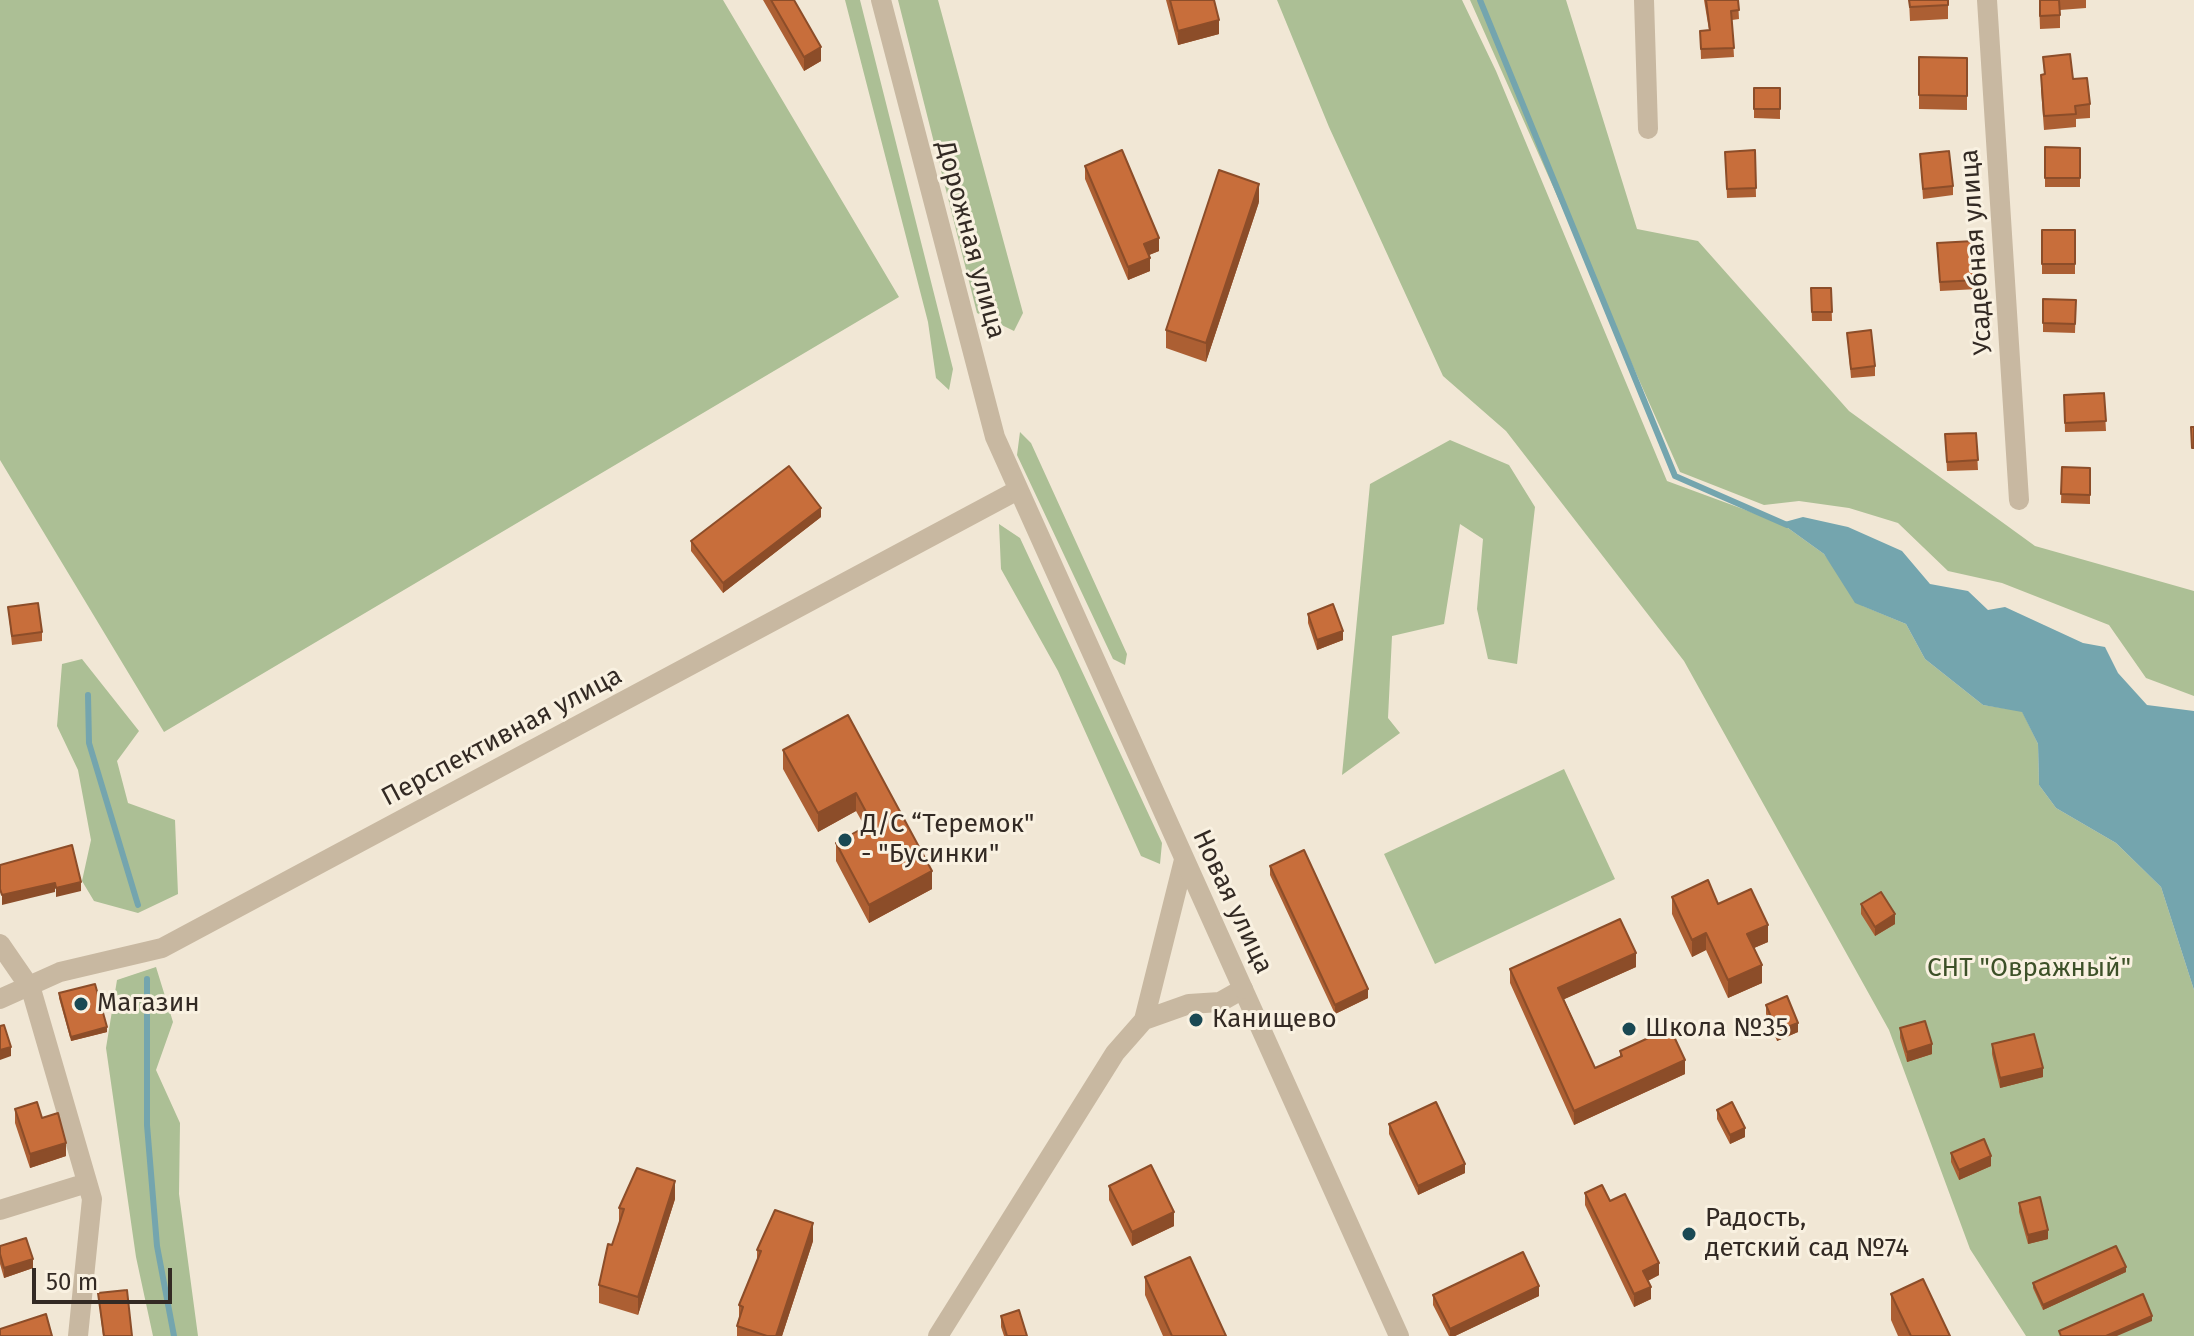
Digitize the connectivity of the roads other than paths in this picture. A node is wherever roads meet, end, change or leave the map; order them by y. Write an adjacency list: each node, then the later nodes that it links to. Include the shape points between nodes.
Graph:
1 (881, 0): 5 (street, Дорожная улица, via 995,437)
2 (1644, 0): 4 (street)
3 (1987, 0): 6 (street, Усадебная улица)
4 (1648, 129)
5 (1016, 491): 7 (street, Новая улица); 9 (street, Перспективная улица, via 162,948 60,972)
6 (2019, 500)
7 (1184, 860): 10 (street, Новая улица); 12 (street)
8 (0, 944): 9 (street)
9 (31, 989): 11 (street, Перспективная улица); 13 (street)
10 (1243, 989): 12 (street, via 1220,1002 1189,1004); 17 (street, Новая улица)
11 (0, 999)
12 (1144, 1020): 16 (street, via 1115,1053)
13 (87, 1183): 14 (street); 15 (street, via 92,1199)
14 (0, 1210)
15 (78, 1336)
16 (938, 1336)
17 (1399, 1336)

